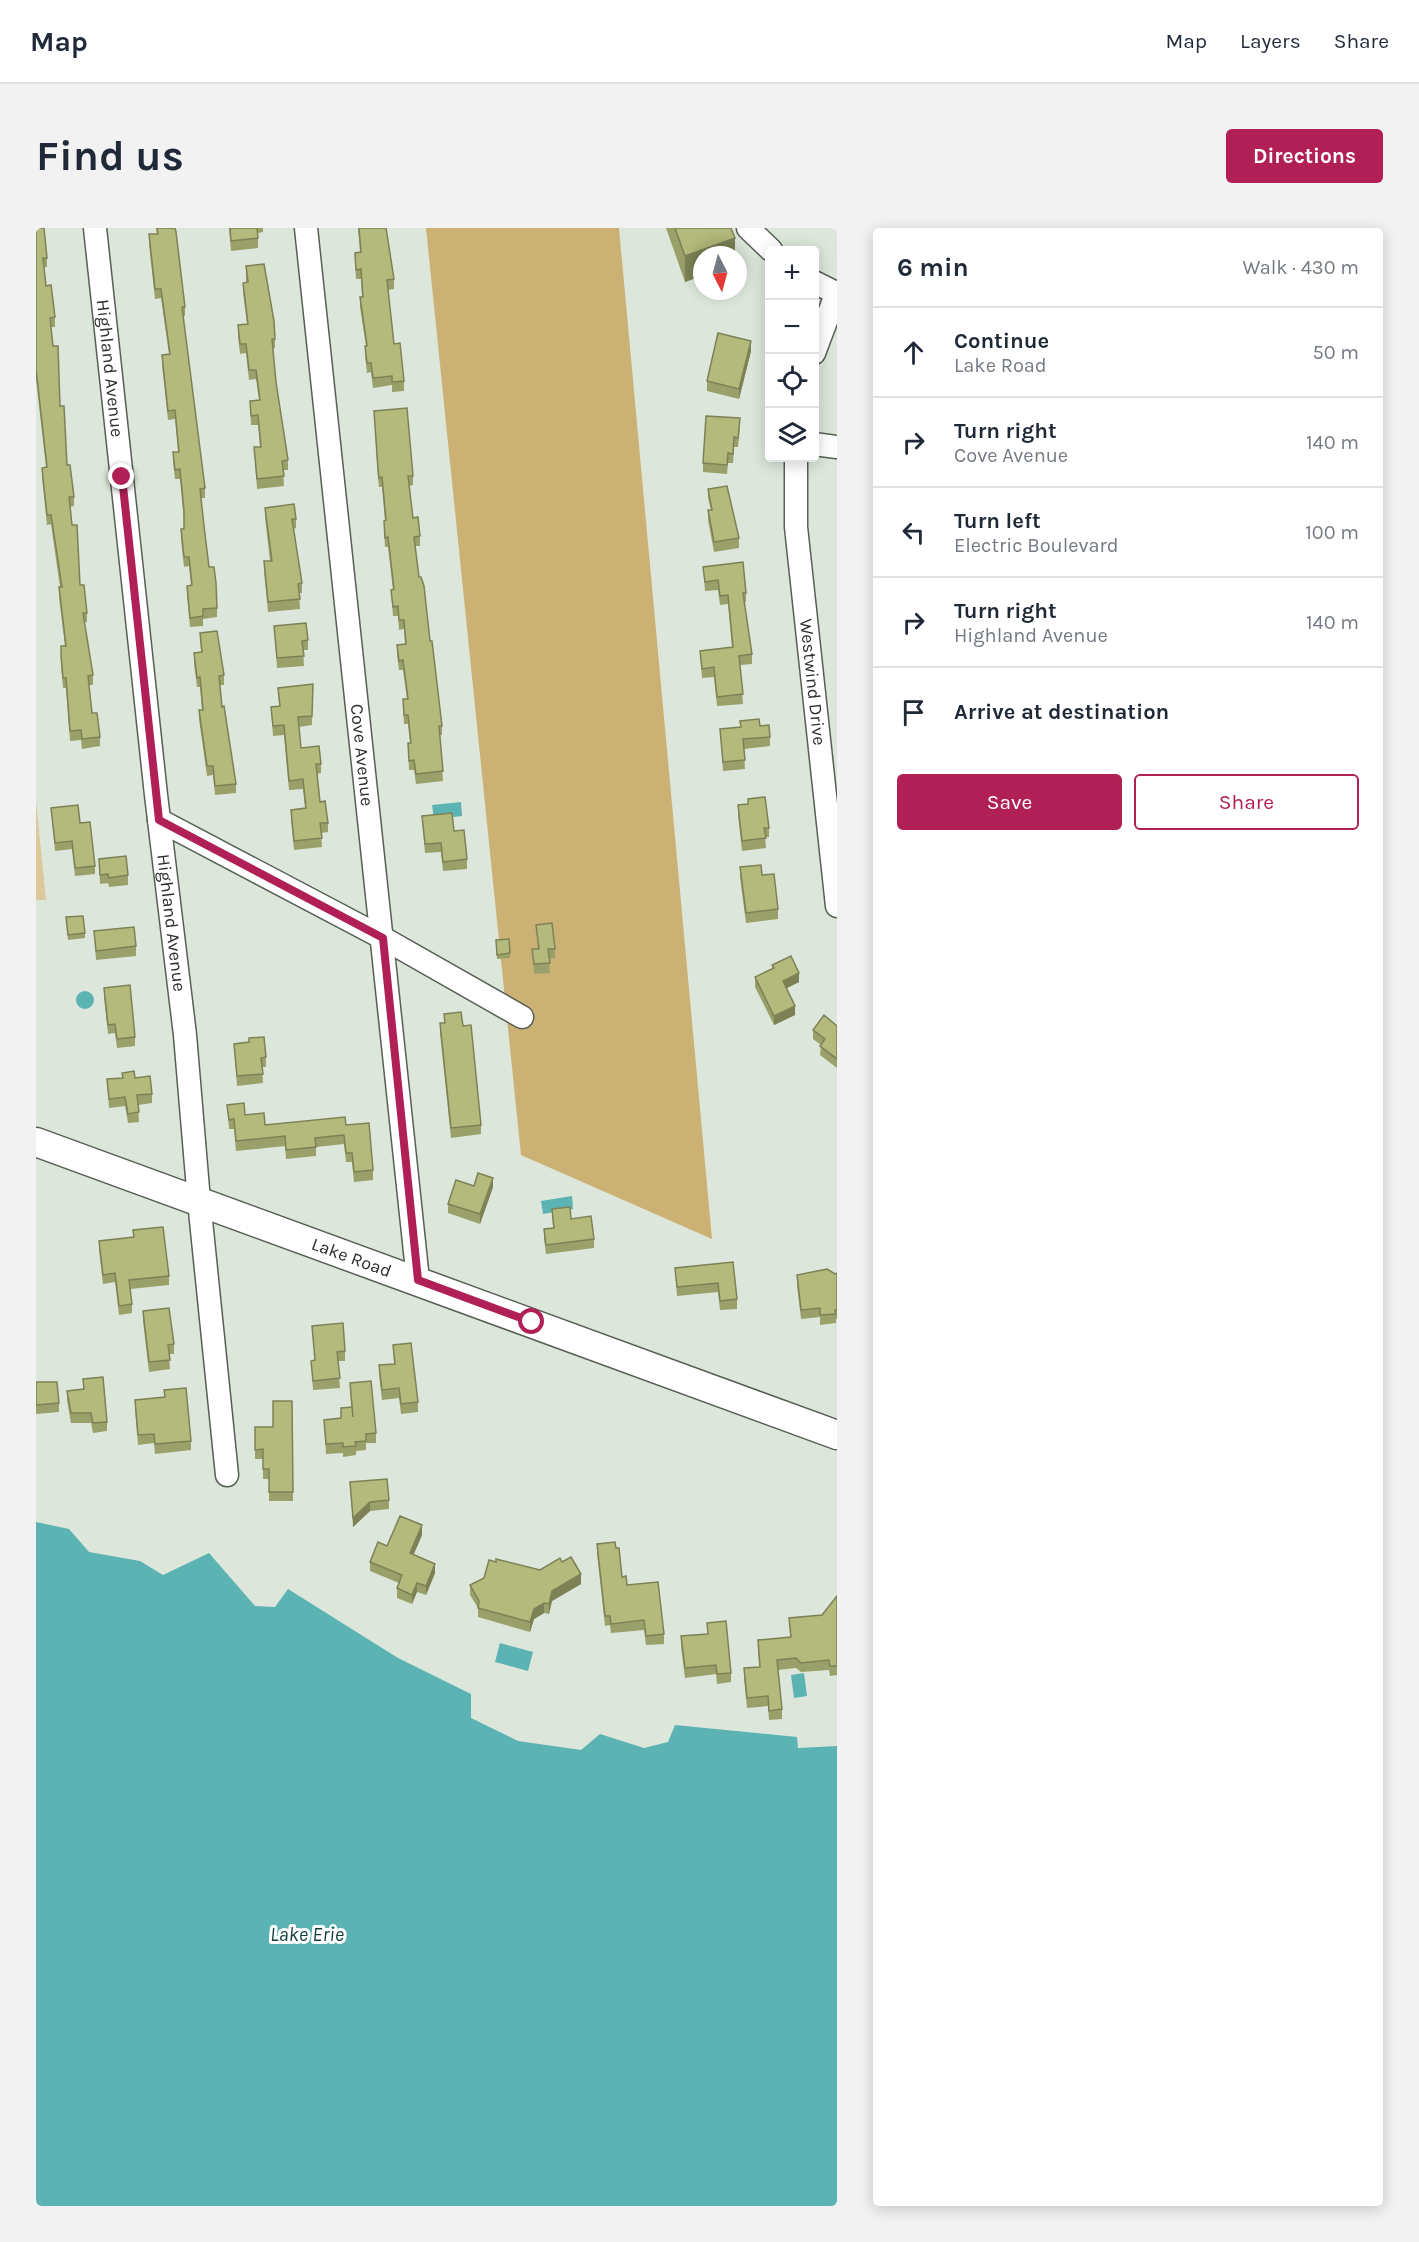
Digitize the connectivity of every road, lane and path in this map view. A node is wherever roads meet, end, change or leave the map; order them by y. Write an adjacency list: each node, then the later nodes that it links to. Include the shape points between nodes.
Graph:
1 (95, 228): 11 (street, Highland Avenue)
2 (306, 228): 13 (street, Cove Avenue)
3 (748, 228): 4 (street)
4 (767, 246)
5 (819, 284): 6 (street)
6 (837, 293): 7 (street)
7 (819, 340)
8 (819, 445): 9 (street)
9 (837, 447)
10 (796, 462): 12 (street, Westwind Drive, via 796,528)
11 (159, 820): 13 (street); 16 (street, Highland Avenue, via 186,1045)
12 (837, 906)
13 (383, 938): 14 (street); 17 (street, Cove Avenue)
14 (522, 1017)
15 (36, 1143): 16 (main road, Lake Road)
16 (199, 1201): 17 (main road, Lake Road); 19 (street, Highland Avenue)
17 (418, 1280): 18 (main road, Lake Road)
18 (837, 1435)
19 (227, 1475)

